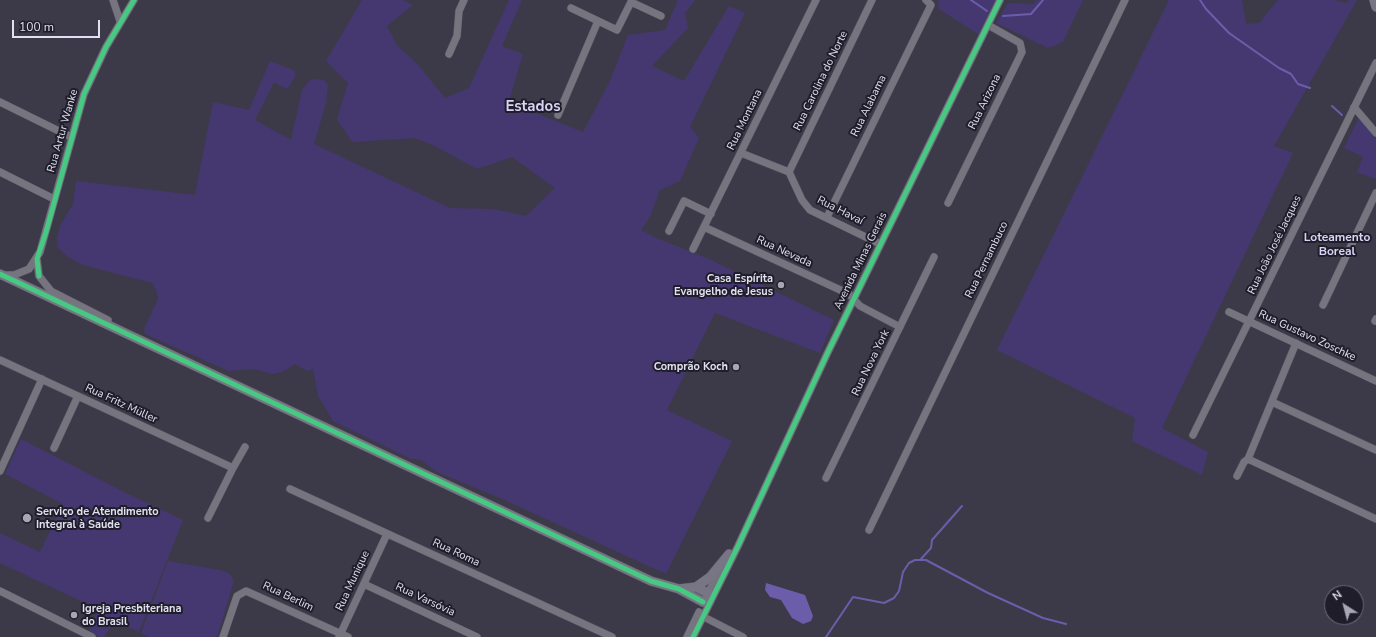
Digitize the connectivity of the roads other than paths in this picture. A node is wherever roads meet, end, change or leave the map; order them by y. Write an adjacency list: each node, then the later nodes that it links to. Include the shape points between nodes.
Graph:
1 (114, 0): 15 (street)
2 (134, 0): 15 (street, Rua Artur Wanke)
3 (464, 0): 17 (street, via 459,11 457,36)
4 (816, 0): 24 (street, Rua Montana)
5 (872, 0): 26 (street, Rua Carolina do Norte)
6 (1000, 0): 16 (street, Avenida Minas Gerais)
7 (1125, 0): 63 (street, Rua Pernambuco)
8 (1374, 0): 11 (main road)
9 (632, 1): 13 (street); 14 (street, via 617,30)
10 (928, 2): 31 (street, Rua Alabama)
11 (1376, 7)
12 (571, 8): 14 (street)
13 (661, 16)
14 (598, 21): 21 (street)
15 (120, 22): 23 (street, Rua Artur Wanke, via 84,94)
16 (988, 25): 29 (street, Rua Arizona, via 1020,43 1022,52); 34 (street, Avenida Minas Gerais)
17 (449, 54)
18 (1376, 63): 20 (street, Rua João José Jacques)
19 (0, 102): 23 (street)
20 (1354, 107): 22 (street); 42 (street, Rua João José Jacques)
21 (558, 115)
22 (1376, 133)
23 (71, 137): 28 (street, Rua Artur Wanke)
24 (741, 153): 26 (street); 30 (street, Rua Montana)
25 (0, 172): 28 (street)
26 (789, 172): 31 (street, Rua Havaí, via 802,200 810,210)
27 (1376, 193): 40 (street)
28 (54, 199): 37 (street, Rua Artur Wanke)
29 (948, 203)
30 (711, 214): 32 (street, Rua Montana); 33 (street, via 684,201)
31 (827, 217): 34 (street, Rua Havaí)
32 (704, 227): 35 (street, Rua Montana); 39 (street, Rua Nevada, via 849,294)
33 (669, 231)
34 (880, 244): 39 (street, Avenida Minas Gerais)
35 (693, 249)
36 (934, 257): 43 (street, Rua Nova York)
37 (37, 259): 38 (street, Rua Artur Wanke, via 22,273); 44 (street, Rua Artur Wanke, via 39,276 51,291)
38 (1, 274): 44 (main road)
39 (853, 299): 43 (street, Rua Nevada, via 860,306); 64 (street, Avenida Minas Gerais)
40 (1323, 306)
41 (1228, 312): 42 (street, Rua Gustavo Zoschke)
42 (1249, 322): 45 (street, Rua Gustavo Zoschke); 51 (street, Rua João José Jacques)
43 (900, 326): 59 (street, Rua Nova York)
44 (149, 344): 69 (main road, via 651,581)
45 (1296, 344): 48 (street, Rua Gustavo Zoschke); 50 (street)
46 (0, 360): 47 (street, Rua Fritz Müller)
47 (42, 379): 49 (street, Rua Fritz Müller); 57 (street)
48 (1376, 381)
49 (78, 396): 53 (street); 56 (street, Rua Fritz Müller)
50 (1272, 402): 54 (street); 55 (street)
51 (1193, 435)
52 (245, 447): 56 (street)
53 (54, 448)
54 (1376, 450)
55 (1248, 459): 58 (street); 62 (street)
56 (233, 468): 61 (street)
57 (0, 471)
58 (1237, 476)
59 (826, 478)
60 (290, 489): 65 (street, Rua Roma)
61 (208, 518)
62 (1376, 519)
63 (869, 530)
64 (744, 532): 66 (street, Avenida Minas Gerais); 71 (street, Avenida Minas Gerais, via 722,578)
65 (387, 534): 67 (street, Rua Munique); 77 (street, Rua Roma)
66 (729, 554): 68 (main road, via 710,576); 71 (street, Avenida Minas Gerais)
67 (364, 584): 74 (street, Rua Munique); 76 (street, Rua Varsóvia)
68 (696, 587): 69 (main road); 71 (main road)
69 (679, 589): 71 (main road)
70 (0, 591): 73 (street)
71 (708, 598): 72 (street, Avenida Minas Gerais); 78 (street, Avenida Minas Gerais)
72 (702, 616): 79 (street, Avenida Minas Gerais); 80 (street)
73 (90, 636)
74 (343, 636): 75 (street, Rua Berlim, via 246,591 237,596)
75 (223, 637)
76 (477, 637)
77 (612, 637)
78 (687, 637)
79 (693, 637)
80 (743, 637)

